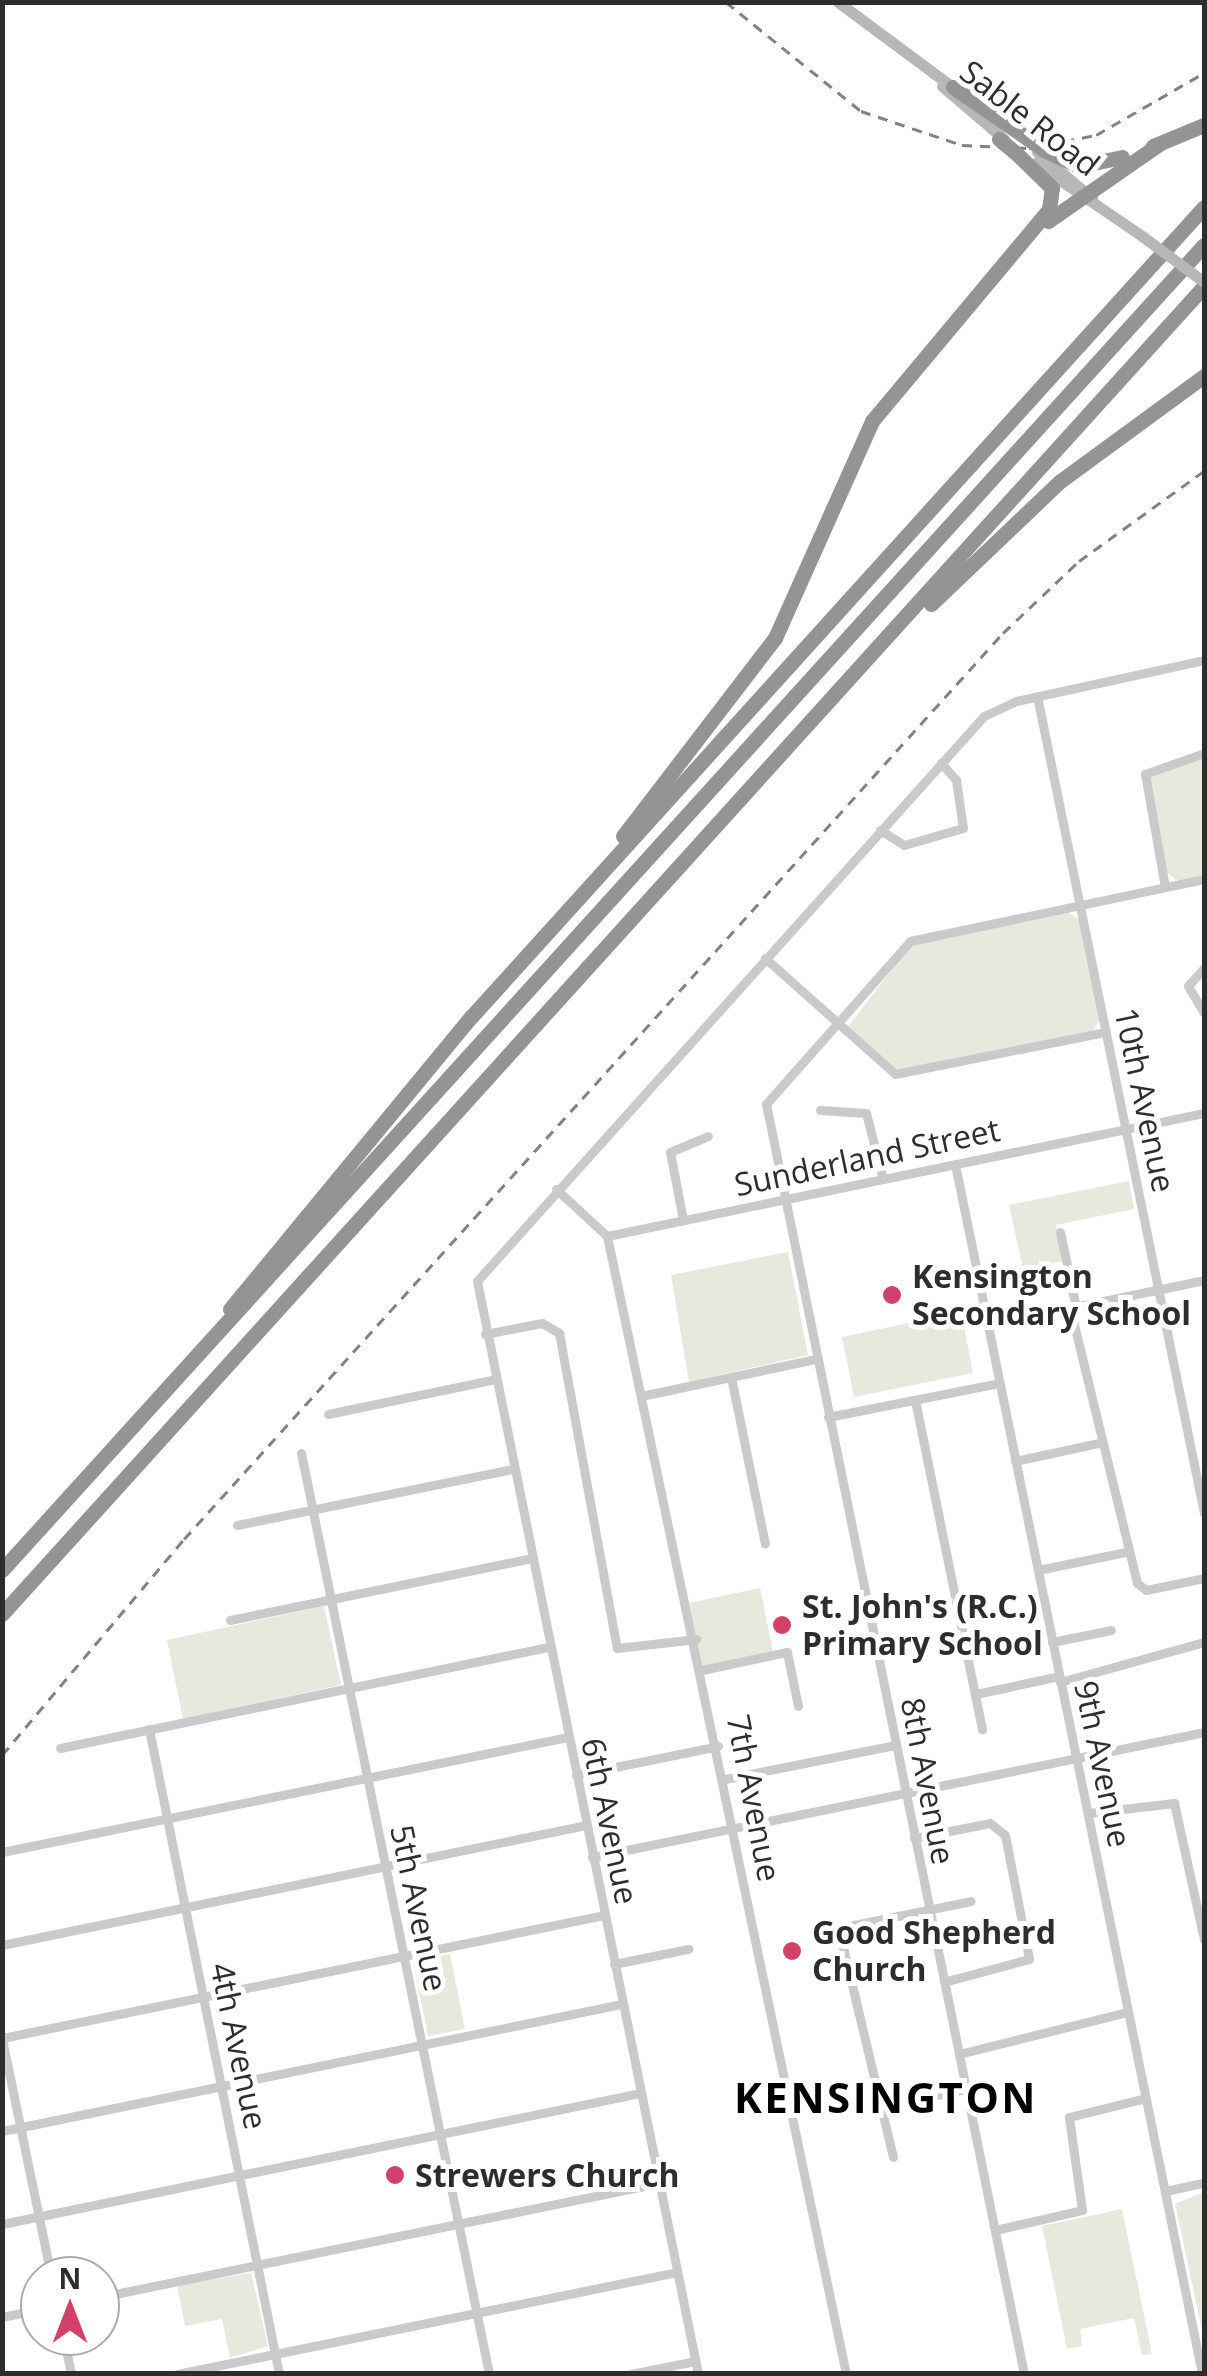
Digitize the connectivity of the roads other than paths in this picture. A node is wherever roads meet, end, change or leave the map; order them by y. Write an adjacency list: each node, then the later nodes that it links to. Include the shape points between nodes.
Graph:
1 (838, 2): 2 (main road, Sable Road)
2 (932, 75): 3 (main road, Sable Road); 5 (main road, Sable Road)
3 (953, 88): 5 (highway)
4 (1204, 125): 6 (highway)
5 (1018, 144): 6 (highway, via 1090,167); 7 (main road, Sable Road); 10 (highway, via 1047,180 1053,201)
6 (1159, 144): 7 (highway)
7 (1085, 195): 10 (highway); 11 (main road, Sable Road, bridge)
8 (1204, 207): 22 (highway)
9 (1204, 245): 52 (highway)
10 (1019, 247): 22 (highway, via 911,363 872,420 775,638)
11 (1204, 284): 17 (highway)
12 (1204, 376): 17 (highway, via 1060,482)
13 (1204, 660): 14 (street)
14 (1037, 696): 16 (street, via 993,710); 21 (street, 10th Avenue)
15 (1204, 753): 20 (street, via 1154,764 1144,777)
16 (941, 763): 18 (street); 18 (street, via 956,780 963,828 904,845)
17 (713, 830): 67 (highway)
18 (880, 830): 23 (street)
19 (1204, 879): 20 (street)
20 (1165, 887): 21 (street)
21 (1080, 905): 26 (street, via 910,942); 27 (street, 10th Avenue)
22 (556, 923): 52 (highway)
23 (765, 958): 26 (street); 34 (street)
24 (1204, 968): 25 (street, via 1188,986)
25 (1204, 1013)
26 (836, 1022): 27 (street, via 900,1075); 35 (street, 8th Avenue, via 766,1104)
27 (1106, 1032): 30 (street, 10th Avenue)
28 (820, 1110): 33 (street, via 866,1113)
29 (1204, 1113): 30 (street, Sunderland Street)
30 (1126, 1130): 32 (street, Sunderland Street); 40 (street, 10th Avenue)
31 (708, 1136): 36 (street, via 670,1152)
32 (954, 1164): 33 (street, Sunderland Street); 42 (street, 9th Avenue)
33 (883, 1179): 35 (street, Sunderland Street)
34 (556, 1189): 38 (street); 43 (street, 6th Avenue, via 478,1278)
35 (783, 1200): 36 (street, Sunderland Street); 44 (street, 8th Avenue)
36 (683, 1220): 38 (street, Sunderland Street)
37 (1060, 1232): 41 (street)
38 (607, 1236): 48 (street, 7th Avenue)
39 (1204, 1280): 40 (street)
40 (1158, 1290): 41 (street); 58 (street, 10th Avenue)
41 (1073, 1307): 42 (street); 53 (street)
42 (988, 1325): 47 (street, 9th Avenue)
43 (486, 1334): 46 (street, 6th Avenue); 70 (street, via 542,1323 558,1333 617,1648)
44 (816, 1359): 45 (street); 51 (street, 8th Avenue)
45 (731, 1377): 48 (street); 60 (street)
46 (495, 1379): 50 (street); 56 (street, 6th Avenue)
47 (999, 1382): 49 (street); 55 (street, 9th Avenue)
48 (646, 1395): 70 (street, 7th Avenue)
49 (915, 1400): 51 (street); 77 (street)
50 (328, 1414)
51 (828, 1418): 83 (street, 8th Avenue)
52 (140, 1421): 63 (highway)
53 (1099, 1442): 55 (street); 61 (street)
54 (302, 1453): 57 (street, 5th Avenue)
55 (1015, 1461): 64 (street, 9th Avenue)
56 (513, 1469): 57 (street); 62 (street, 6th Avenue)
57 (312, 1510): 59 (street); 66 (street, 5th Avenue)
58 (1204, 1513)
59 (237, 1525)
60 (766, 1544)
61 (1126, 1552): 64 (street); 65 (street, via 1146,1590)
62 (531, 1558): 66 (street); 73 (street, 6th Avenue)
63 (2, 1570)
64 (1038, 1570): 71 (street, 9th Avenue)
65 (1204, 1578)
66 (330, 1599): 68 (street); 76 (street, 5th Avenue)
67 (2, 1614)
68 (230, 1620)
69 (1112, 1630): 71 (street)
70 (696, 1639): 74 (street, 7th Avenue)
71 (1052, 1642): 75 (street, 9th Avenue)
72 (1204, 1642): 75 (street)
73 (550, 1647): 76 (street); 82 (street, 6th Avenue)
74 (702, 1670): 78 (street, via 787,1652); 84 (street, 7th Avenue)
75 (1060, 1679): 77 (street); 86 (street, 9th Avenue)
76 (350, 1688): 80 (street); 88 (street, 5th Avenue)
77 (976, 1694): 79 (street)
78 (798, 1706)
79 (982, 1729)
80 (149, 1730): 85 (street); 92 (street, 4th Avenue)
81 (1204, 1732): 86 (street)
82 (568, 1737): 87 (street, 6th Avenue); 88 (street)
83 (895, 1745): 89 (street); 90 (street, 8th Avenue)
84 (718, 1746): 87 (street); 89 (street, 7th Avenue)
85 (60, 1748)
86 (1076, 1759): 90 (street); 91 (street, 9th Avenue)
87 (576, 1774): 93 (street, 6th Avenue)
88 (367, 1778): 92 (street); 98 (street, 5th Avenue)
89 (724, 1779): 94 (street, 7th Avenue)
90 (905, 1794): 94 (street); 95 (street, 8th Avenue)
91 (1088, 1813): 103 (street, via 1174,1803); 111 (street, 9th Avenue)
92 (166, 1819): 96 (street); 100 (street, 4th Avenue)
93 (586, 1825): 97 (street, 6th Avenue); 98 (street)
94 (734, 1828): 97 (street); 144 (street, 7th Avenue)
95 (914, 1838): 101 (street, 8th Avenue); 108 (street, via 990,1823 1005,1835 1029,1959)
96 (2, 1852)
97 (592, 1857): 102 (street, 6th Avenue)
98 (385, 1866): 100 (street); 106 (street, 5th Avenue)
99 (971, 1902): 101 (street)
100 (184, 1908): 104 (street); 109 (street, 4th Avenue)
101 (929, 1910): 108 (street, 8th Avenue); 119 (street, via 854,1925 841,1938)
102 (604, 1914): 106 (street); 107 (street, 6th Avenue)
103 (1204, 1940)
104 (2, 1945)
105 (688, 1949): 107 (street)
106 (404, 1956): 109 (street); 113 (street, 5th Avenue)
107 (614, 1964): 110 (street, 6th Avenue)
108 (944, 1982): 114 (street, 8th Avenue)
109 (203, 1996): 112 (street); 115 (street, 4th Avenue)
110 (622, 2004): 113 (street); 117 (street, 6th Avenue)
111 (1128, 2012): 114 (street); 118 (street, 9th Avenue)
112 (2, 2039): 120 (street)
113 (422, 2045): 115 (street); 122 (street, 5th Avenue)
114 (958, 2054): 116 (street, 8th Avenue)
115 (222, 2086): 120 (street); 124 (street, 4th Avenue)
116 (966, 2090): 119 (street); 131 (street, 8th Avenue)
117 (640, 2093): 122 (street); 125 (street, 6th Avenue)
118 (1146, 2098): 127 (street, 9th Avenue); 131 (street, via 1070,2117 1080,2212)
119 (881, 2108): 123 (street)
120 (20, 2127): 121 (street); 128 (street)
121 (2, 2131)
122 (440, 2134): 124 (street); 130 (street, 5th Avenue)
123 (893, 2156)
124 (240, 2175): 128 (street); 133 (street, 4th Avenue)
125 (659, 2183): 130 (street); 134 (street, 6th Avenue)
126 (1204, 2183): 127 (street)
127 (1165, 2191): 146 (street, 9th Avenue)
128 (39, 2216): 129 (street); 132 (street)
129 (2, 2224)
130 (458, 2224): 133 (street); 136 (street, 5th Avenue)
131 (994, 2230): 145 (street, 8th Avenue)
132 (47, 2256)
133 (257, 2265): 135 (street); 137 (street, 4th Avenue)
134 (677, 2272): 136 (street); 138 (street, 6th Avenue)
135 (120, 2293)
136 (477, 2312): 137 (street); 141 (street, 5th Avenue)
137 (275, 2354): 139 (street); 140 (street, 4th Avenue)
138 (695, 2360): 142 (street); 143 (street, 6th Avenue)
139 (177, 2374)
140 (279, 2374)
141 (489, 2374)
142 (631, 2374)
143 (698, 2374)
144 (846, 2374)
145 (1024, 2374)
146 (1202, 2374)

